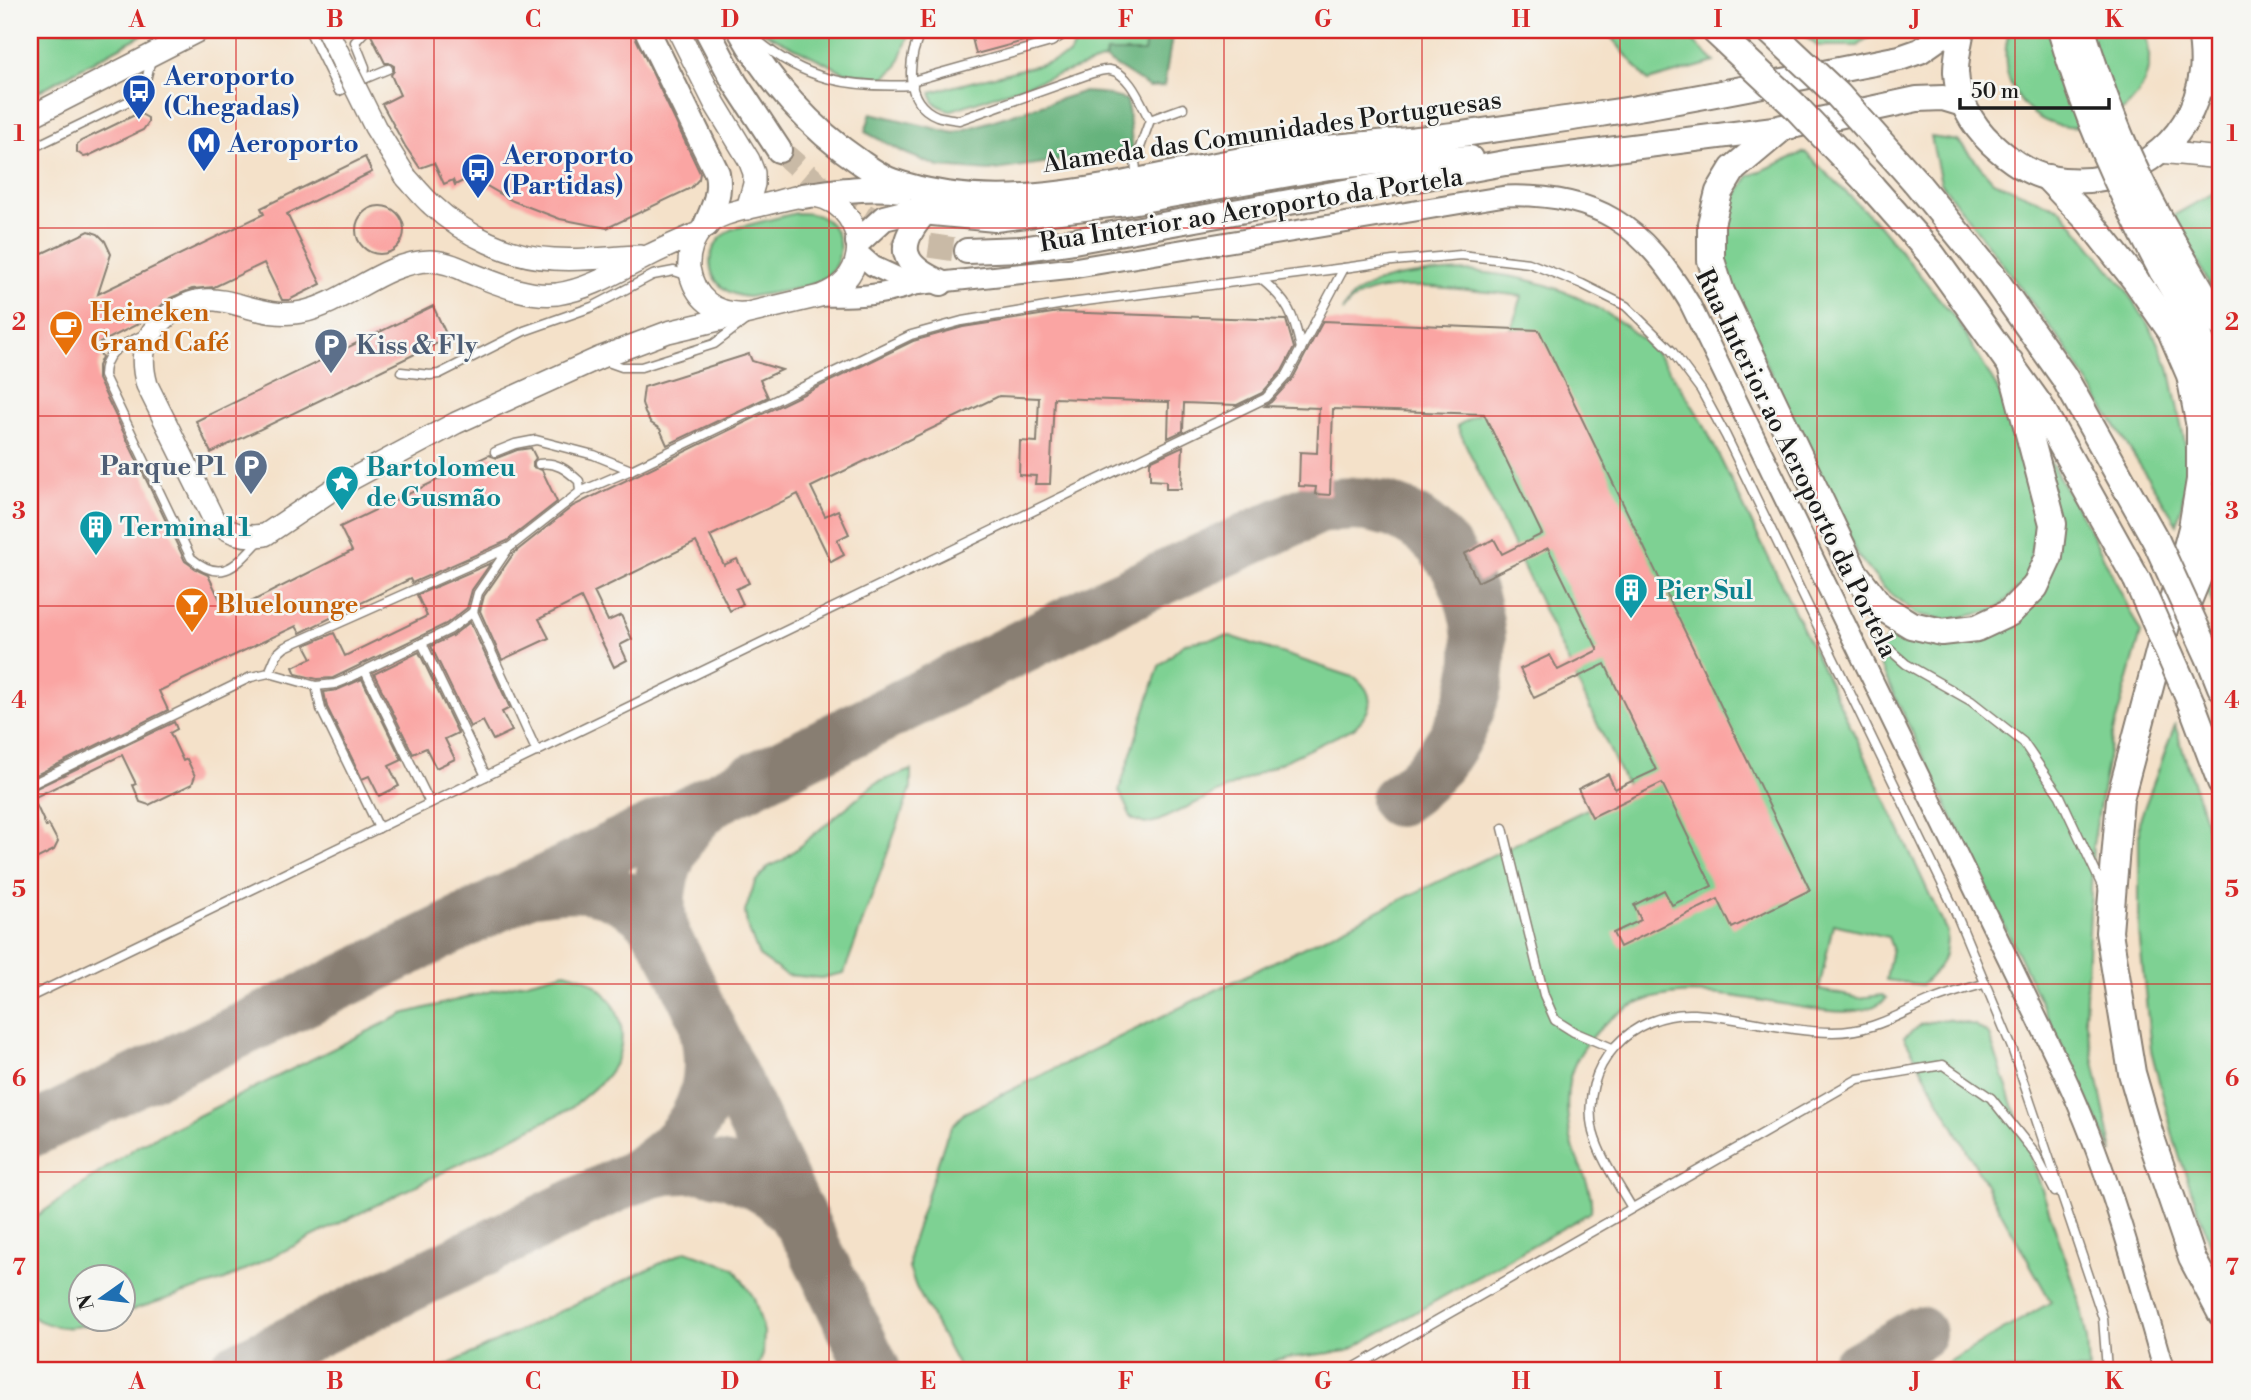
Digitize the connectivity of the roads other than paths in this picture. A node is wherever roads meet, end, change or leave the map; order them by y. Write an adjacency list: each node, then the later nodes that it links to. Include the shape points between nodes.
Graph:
1 (161, 30): 20 (main road)
2 (200, 30): 20 (main road)
3 (309, 30): 23 (lane, via 338,91)
4 (327, 30): 46 (main road, bridge, via 374,127 406,177 433,206 463,228 495,245 551,260)
5 (366, 30): 23 (lane, via 355,42)
6 (647, 30): 30 (main road)
7 (678, 30): 42 (main road, via 749,160 754,184)
8 (707, 30): 34 (main road)
9 (740, 30): 41 (main road, Alameda das Comunidades Portuguesas, via 797,109 841,149)
10 (746, 30): 24 (lane, via 777,56 816,76 859,86)
11 (922, 30): 24 (lane, via 914,46)
12 (1071, 30): 24 (lane, via 1051,42)
13 (1714, 30): 58 (highway, bridge, via 1871,186 1932,255)
14 (1769, 30): 74 (highway, bridge, via 1838,95 1915,181 1991,274 2063,377 2156,541)
15 (1950, 30): 39 (main road, Alameda das Comunidades Portuguesas, via 1920,51 1900,58 1605,113 1304,151)
16 (1962, 30): 27 (main road, via 1956,75)
17 (2061, 30): 47 (highway, bridge, via 2078,88 2127,204)
18 (2082, 30): 47 (highway, bridge)
19 (2200, 30): 21 (main road)
20 (153, 52): 29 (main road); 33 (lane, via 140,93)
21 (2209, 61): 25 (main road); 35 (main road, via 2188,117)
22 (388, 69): 23 (lane)
23 (365, 79)
24 (912, 83): 31 (lane, via 922,106 937,116 959,120 1110,70 1133,89)
25 (2221, 93)
26 (669, 104): 30 (lane)
27 (1963, 104): 32 (main road, via 1943,98 1917,99); 38 (main road, via 1980,132 2010,161)
28 (1183, 108): 31 (lane)
29 (30, 117)
30 (691, 118): 43 (main road, via 719,184 717,201)
31 (1150, 120): 39 (lane, via 1135,161)
32 (1782, 128): 37 (main road); 58 (highway, via 1733,169 1719,192 1711,224 1711,260 1721,292 1854,572 1880,607 1911,625 1942,632 1977,628 2009,613 2035,587 2049,557 2053,524)
33 (30, 149)
34 (779, 149)
35 (2160, 152): 36 (main road); 38 (main road, via 2127,173 2089,182)
36 (2221, 158)
37 (1505, 163): 41 (main road, via 1447,157 1329,167 1125,203 995,219); 45 (main road, via 1068,242)
38 (2048, 178): 75 (highway, via 2137,282 2171,331 2190,375 2200,427 2200,480 2192,528)
39 (1137, 182): 41 (main road, Alameda das Comunidades Portuguesas)
40 (802, 196): 41 (main road, via 879,187); 42 (main road); 44 (main road, via 835,204 853,223)
41 (933, 203): 44 (main road, via 884,218); 51 (main road, via 905,242 912,265)
42 (747, 209): 43 (main road, via 716,218)
43 (702, 229): 46 (main road); 49 (main road, via 689,255)
44 (858, 248): 52 (street, via 873,266); 53 (main road, via 848,278)
45 (967, 251)
46 (650, 255): 56 (main road, via 596,282 556,294 499,285 431,261 392,271 301,312 275,313 208,298 180,307)
47 (2172, 264): 55 (highway); 60 (highway, via 2211,364)
48 (1343, 268): 50 (lane); 57 (lane); 84 (lane, via 1461,255 1529,263 1626,306 1671,349 1726,436 1947,893)
49 (691, 277): 54 (main road, Rua Interior ao Aeroporto da Portela, via 702,296 719,310 730,314); 59 (lane, via 661,272 592,307 524,331 439,374)
50 (1261, 279): 57 (lane, via 1279,294 1296,323); 63 (lane, via 1070,303 962,321 911,335)
51 (941, 283): 52 (street, Rua Interior ao Aeroporto da Portela); 92 (street, Rua Interior ao Aeroporto da Portela, via 1073,268 1505,196 1531,195 1584,204 1630,228 1672,273 1689,302 2070,1087 2118,1211)
52 (914, 285): 53 (street, Rua Interior ao Aeroporto da Portela, via 857,297)
53 (820, 296): 54 (main road, Rua Interior ao Aeroporto da Portela)
54 (752, 311): 66 (main road, Rua Interior ao Aeroporto da Portela, via 668,332 599,358 456,423 335,488)
55 (2221, 324)
56 (154, 329): 66 (main road, via 142,367 147,385 214,520 230,532 251,537); 66 (lane, via 110,354 104,376 191,558 202,567 220,571 238,563)
57 (1301, 349): 76 (lane, via 1287,375 1266,398)
58 (2010, 362): 78 (highway, bridge, via 2047,418 2137,580)
59 (401, 372)
60 (2221, 416)
61 (495, 453): 63 (lane, via 536,440)
62 (539, 464): 64 (lane, via 554,463 570,472 579,481)
63 (631, 470): 64 (lane)
64 (580, 492): 67 (lane)
65 (2221, 495): 75 (highway, via 2202,567)
66 (265, 534)
67 (510, 547): 68 (lane, via 478,593); 72 (lane, via 285,647)
68 (473, 612): 69 (lane); 76 (lane)
69 (422, 643): 71 (lane); 77 (lane)
70 (1890, 650): 83 (lane, via 2023,742 2060,796)
71 (365, 671): 73 (lane, via 335,684); 80 (lane)
72 (269, 673): 73 (lane); 79 (lane, via 251,677)
73 (316, 686): 81 (lane, via 321,709)
74 (2221, 687)
75 (2148, 695): 83 (highway, via 2120,799)
76 (537, 752): 77 (lane)
77 (486, 776): 80 (lane)
78 (2221, 782)
79 (30, 785)
80 (430, 803): 81 (lane)
81 (379, 828): 85 (lane)
82 (1503, 828): 86 (lane, via 1544,995 1555,1020)
83 (2111, 906): 89 (highway, via 2109,932 2132,1073 2192,1258)
84 (1984, 984): 86 (lane, via 1865,1029 1832,1032 1694,1014 1662,1017 1631,1031); 88 (lane, via 2012,1048)
85 (30, 997)
86 (1612, 1048): 87 (lane, via 1598,1072 1593,1093 1593,1131)
87 (1632, 1208): 88 (lane, via 1858,1079 1943,1065 1991,1098 2036,1155); 90 (lane)
88 (2067, 1214): 91 (lane, via 2102,1318)
89 (2221, 1313)
90 (1350, 1370)
91 (2107, 1370)
92 (2164, 1370)

